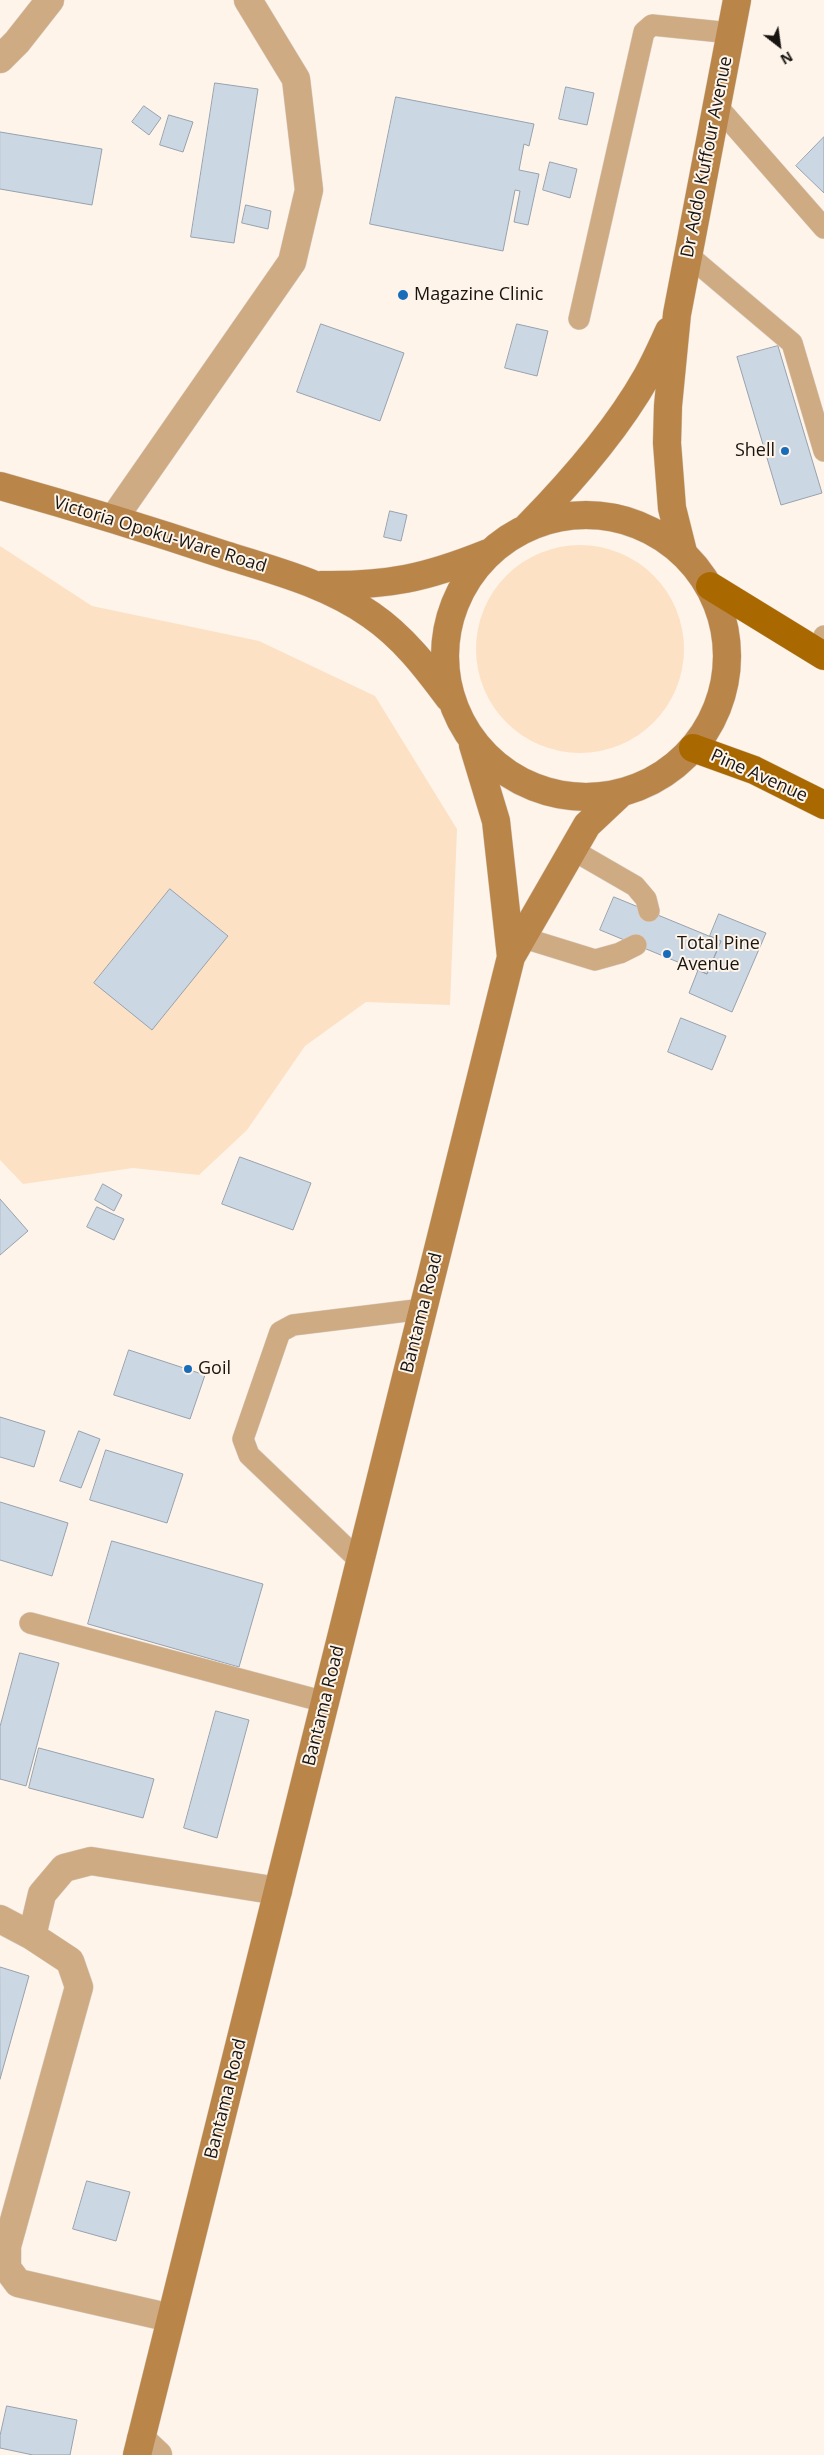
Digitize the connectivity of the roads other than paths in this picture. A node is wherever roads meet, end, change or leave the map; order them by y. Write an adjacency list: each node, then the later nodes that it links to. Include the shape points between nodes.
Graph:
1 (50, 0): 5 (street)
2 (248, 0): 13 (street, via 296,79 309,190 292,262)
3 (737, 0): 4 (main road, Dr Addo Kuffour Avenue)
4 (731, 33): 6 (main road, Dr Addo Kuffour Avenue); 10 (lane, via 652,25 644,32)
5 (0, 59)
6 (717, 106): 7 (lane); 8 (main road, Dr Addo Kuffour Avenue)
7 (824, 228)
8 (688, 255): 9 (main road, Dr Addo Kuffour Avenue); 11 (lane, via 792,343)
9 (677, 314): 14 (main road, via 647,376 622,414 569,484); 16 (main road, via 667,443 672,508)
10 (579, 319)
11 (824, 452)
12 (0, 486): 13 (main road, Victoria Opoku-Ware Road)
13 (114, 518): 17 (main road, Victoria Opoku-Ware Road)
14 (526, 529): 15 (main road); 16 (main road, via 548,520 572,516 620,518 643,526)
15 (492, 551): 17 (main road, via 453,567 402,581 354,586); 20 (main road, via 462,588 446,632 446,679)
16 (683, 552): 18 (main road)
17 (320, 585): 20 (main road, via 389,629 427,669)
18 (710, 586): 19 (main road); 22 (main road, via 726,632 726,682 708,728)
19 (823, 649)
20 (452, 702): 21 (main road)
21 (471, 739): 23 (main road, via 505,772 526,784 572,797 597,797); 28 (main road, via 496,821)
22 (693, 748): 23 (main road, via 660,776); 24 (main road, Pine Avenue, via 754,770)
23 (621, 792): 25 (main road, via 587,825)
24 (824, 805)
25 (571, 849): 26 (lane, via 636,886 646,899); 28 (main road)
26 (649, 911)
27 (636, 944): 28 (lane, via 620,953 595,960)
28 (518, 948): 29 (main road, Bantama Road)
29 (423, 1309): 30 (main road, Bantama Road); 30 (lane, via 293,1325 280,1332 242,1439 249,1455)
30 (360, 1561): 32 (main road, Bantama Road)
31 (30, 1622): 32 (lane)
32 (325, 1702): 33 (main road, Bantama Road)
33 (278, 1891): 35 (street, via 91,1861 64,1868 42,1894); 36 (main road, Bantama Road)
34 (0, 1919): 35 (street)
35 (32, 1936): 36 (street, via 70,1961 79,1987 7,2246 8,2268 18,2283)
36 (171, 2318): 37 (main road, Bantama Road)
37 (145, 2450)

